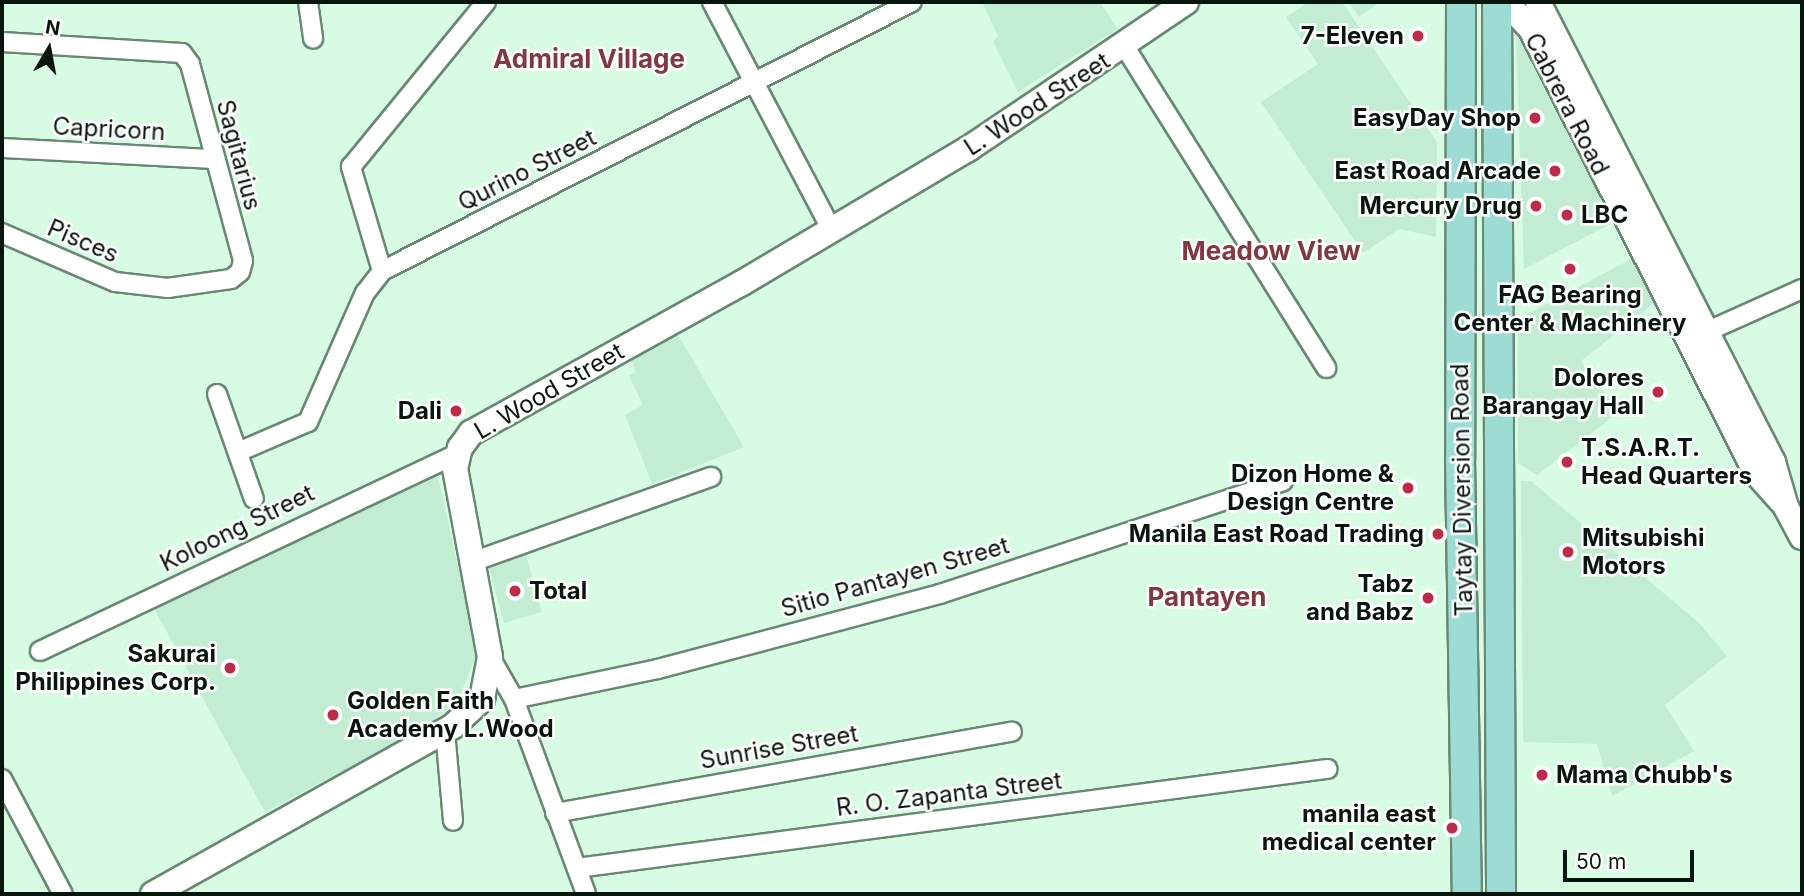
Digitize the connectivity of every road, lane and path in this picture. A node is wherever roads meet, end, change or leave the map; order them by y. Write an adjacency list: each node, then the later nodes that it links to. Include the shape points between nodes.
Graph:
1 (308, 2): 9 (street)
2 (486, 2): 17 (street, via 351,167)
3 (712, 2): 12 (street)
4 (912, 2): 12 (street, Qurino Street)
5 (1186, 2): 11 (main road, L. Wood Street)
6 (1461, 2): 33 (main road, Taytay Diversion Road, via 1460,459)
7 (1538, 2): 20 (main road, Cabrera Road)
8 (1497, 5): 20 (main road, Cabrera Road, via 1517,14 1531,29); 34 (main road, Taytay Diversion Road)
9 (313, 39)
10 (2, 42): 14 (street, Sagitarius, via 182,53 190,64)
11 (1125, 47): 15 (main road, L. Wood Street); 21 (street)
12 (754, 83): 15 (street); 17 (street, Qurino Street)
13 (2, 148): 14 (street, Capricorn)
14 (215, 159): 18 (street, Sagitarius, via 243,261 240,272)
15 (832, 231): 24 (main road, L. Wood Street, via 483,424)
16 (2, 233): 18 (street, Pisces, via 115,282 168,288)
17 (382, 271): 23 (street, Qurino Street, via 365,293 308,422)
18 (231, 279)
19 (1802, 289): 20 (street)
20 (1696, 336): 28 (main road, Cabrera Road, via 1773,462 1786,507)
21 (1326, 368)
22 (217, 394): 23 (street)
23 (238, 452): 27 (street)
24 (457, 454): 29 (main road, L. Wood Street, via 457,490); 30 (street, Koloong Street)
25 (711, 477): 29 (street)
26 (1283, 481): 32 (street, Sitio Pantayen Street, via 940,594 658,669)
27 (254, 499)
28 (1802, 537)
29 (472, 562): 31 (main road, L. Wood Street)
30 (40, 651)
31 (490, 657): 32 (street); 35 (main road, L. Wood Street, via 482,699)
32 (514, 698): 39 (street)
33 (1465, 698): 34 (main road); 45 (main road, Taytay Diversion Road)
34 (1502, 698): 46 (main road, Taytay Diversion Road)
35 (445, 731): 40 (street); 43 (main road, L. Wood Street)
36 (1012, 732): 39 (street, Sunrise Street)
37 (1327, 769): 41 (street, R. O. Zapanta Street)
38 (2, 779): 42 (street)
39 (555, 813): 41 (street)
40 (453, 821)
41 (577, 869): 44 (street)
42 (63, 894)
43 (153, 894)
44 (586, 894)
45 (1467, 894)
46 (1502, 894)

